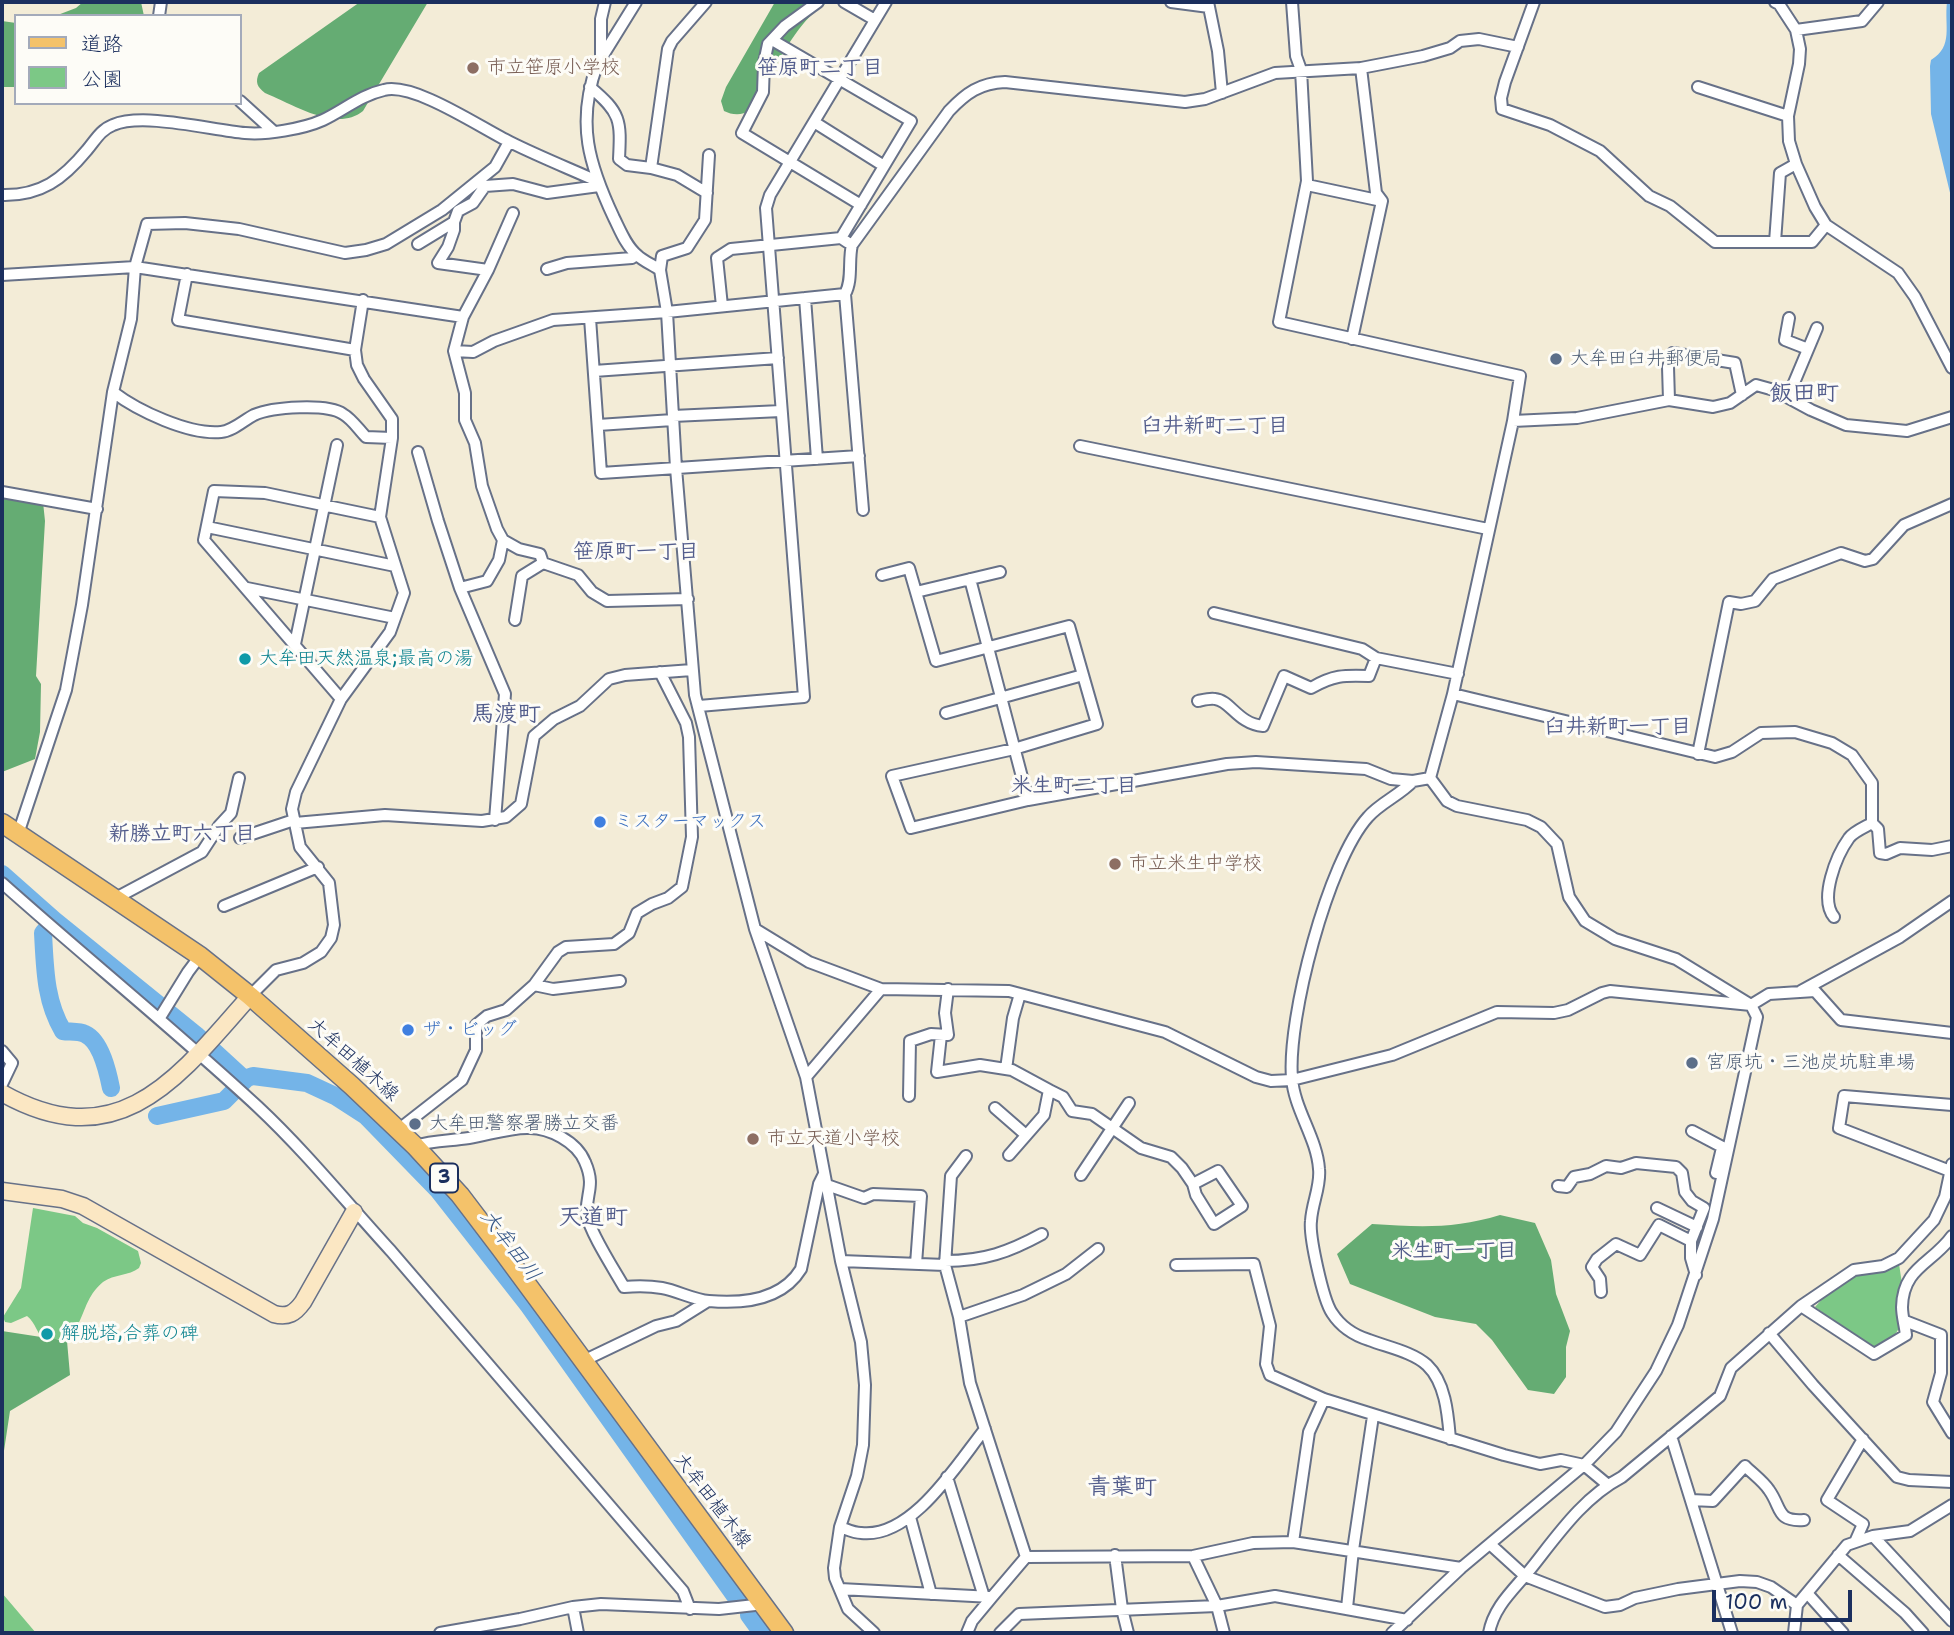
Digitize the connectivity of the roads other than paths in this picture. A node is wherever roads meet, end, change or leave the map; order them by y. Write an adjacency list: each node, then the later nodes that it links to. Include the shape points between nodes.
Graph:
1 (605, 2): 17 (street)
2 (636, 2): 17 (street)
3 (706, 2): 33 (street, via 668,49)
4 (818, 2): 15 (street)
5 (844, 2): 13 (street)
6 (886, 2): 13 (street)
7 (1171, 2): 12 (street)
8 (1292, 2): 19 (street)
9 (1532, 2): 16 (street)
10 (1775, 2): 14 (street)
11 (1878, 2): 14 (street, via 1862,21)
12 (1209, 4): 23 (street)
13 (875, 20): 20 (street)
14 (1796, 30): 25 (street, via 1799,64)
15 (772, 40): 20 (street); 30 (street, via 764,64 763,92 742,134)
16 (1518, 47): 18 (street, via 1479,38 1423,56); 44 (street, via 1501,98 1502,109 1550,125 1600,150 1649,196 1670,206 1715,242)
17 (601, 59): 21 (street)
18 (1361, 68): 19 (street); 38 (street, via 1376,193)
19 (1301, 70): 23 (street, via 1275,73); 35 (street)
20 (839, 79): 26 (street); 32 (street, via 911,121)
21 (590, 87): 33 (street, via 611,104 621,127 619,159 627,165); 34 (street, via 587,123)
22 (1698, 87): 25 (street)
23 (1222, 93): 46 (street, via 1185,102 1005,82 978,86 949,111)
24 (242, 103): 27 (street)
25 (1788, 116): 31 (street)
26 (814, 122): 30 (street); 32 (street)
27 (273, 131): 28 (street, via 319,122 362,97 401,89); 37 (street, via 246,133 155,122 113,125 99,134 55,183)
28 (509, 142): 34 (street); 49 (street, via 495,167 417,227 386,244 345,253 239,229 147,224)
29 (709, 155): 36 (street)
30 (789, 163): 39 (street); 47 (street, via 769,195)
31 (1796, 164): 42 (street); 44 (street, via 1780,173)
32 (884, 166): 39 (street)
33 (651, 168): 36 (street, via 677,175)
34 (598, 183): 41 (street, via 547,192 513,184 485,186 473,204 458,211); 48 (street)
35 (1307, 185): 38 (street); 65 (street, via 1279,322)
36 (707, 193): 52 (street, via 705,220 687,248 662,256)
37 (2, 195)
38 (1382, 201): 65 (street)
39 (861, 205): 43 (street)
40 (513, 213): 51 (street)
41 (454, 222): 45 (street); 51 (street, via 438,263)
42 (1826, 225): 44 (street, via 1812,242); 71 (street, via 1898,273)
43 (841, 239): 46 (street); 47 (street)
44 (1775, 242)
45 (418, 244)
46 (852, 245): 55 (street)
47 (768, 246): 58 (street); 59 (street, via 731,249 717,258)
48 (636, 255): 50 (street); 52 (street)
49 (135, 267): 53 (street); 54 (street); 73 (street, via 131,319)
50 (547, 269)
51 (488, 270): 61 (street)
52 (660, 270): 60 (street)
53 (187, 274): 57 (street); 67 (street, via 178,320)
54 (2, 275)
55 (845, 294): 56 (street); 86 (street)
56 (805, 298): 58 (street); 87 (street)
57 (363, 300): 61 (street); 67 (street)
58 (774, 302): 59 (street); 69 (street)
59 (722, 306): 60 (street)
60 (667, 312): 62 (street); 70 (street)
61 (463, 317): 68 (street)
62 (590, 318): 68 (street, via 554,320 473,352); 72 (street)
63 (1789, 318): 66 (street, via 1785,340)
64 (1817, 328): 66 (street)
65 (1352, 339): 80 (street, via 1520,376)
66 (1808, 349): 75 (street)
67 (355, 350): 82 (street, via 364,379 392,419)
68 (454, 351): 98 (street, via 482,486)
69 (778, 358): 70 (street); 77 (street)
70 (670, 366): 72 (street); 79 (street)
71 (1952, 368)
72 (594, 371): 81 (street)
73 (113, 392): 82 (street, via 131,406 198,430 224,432 256,414 311,407 342,413 366,437); 93 (street)
74 (1742, 395): 75 (street, via 1756,385); 76 (street, via 1713,407); 76 (street, via 1735,363 1673,353 1668,367)
75 (1788, 397): 78 (street, via 1846,425 1907,431)
76 (1669, 400): 80 (street, via 1577,418)
77 (781, 411): 79 (street); 88 (street)
78 (1952, 417)
79 (673, 418): 81 (street); 89 (street)
80 (1513, 421): 97 (street)
81 (598, 425): 89 (street, via 601,473)
82 (392, 438): 95 (street)
83 (337, 445): 92 (street)
84 (1080, 446): 97 (street)
85 (418, 452): 105 (street)
86 (859, 456): 87 (street); 94 (street)
87 (817, 459): 88 (street)
88 (784, 461): 89 (street); 124 (street, via 804,697)
89 (676, 468): 108 (street)
90 (2, 492): 93 (street)
91 (1952, 504): 127 (street, via 1904,525 1872,559 1841,553 1773,579 1755,601 1729,602)
92 (324, 506): 95 (street); 96 (street, via 265,493 214,491); 99 (street)
93 (97, 509): 136 (street, via 66,690)
94 (863, 510)
95 (380, 517): 101 (street)
96 (207, 527): 99 (street); 106 (street, via 204,540)
97 (1488, 529): 118 (street)
98 (503, 540): 100 (street, via 540,554); 105 (street, via 499,560 486,581)
99 (314, 550): 101 (street); 109 (street)
100 (543, 563): 108 (street, via 578,575 607,601); 112 (street, via 522,576)
101 (395, 566): 111 (street, via 404,593)
102 (1000, 572): 104 (street)
103 (882, 575): 107 (street, via 909,568)
104 (970, 579): 107 (street); 114 (street)
105 (460, 587): 132 (street, via 505,694)
106 (247, 588): 109 (street); 113 (street)
107 (916, 592): 114 (street, via 936,661)
108 (688, 598): 116 (street)
109 (304, 599): 111 (street); 113 (street)
110 (1214, 613): 115 (street, via 1362,649)
111 (395, 618): 122 (street, via 390,632)
112 (515, 620)
113 (295, 644): 122 (street)
114 (989, 648): 119 (street, via 1069,626); 121 (street)
115 (1376, 658): 118 (street); 123 (street, via 1369,676 1339,675 1311,688 1284,676 1263,726 1238,716 1217,698)
116 (692, 670): 117 (street); 124 (street)
117 (660, 671): 132 (street, via 609,679 580,706 534,736 521,804); 148 (street, via 689,737 692,837 682,887 637,913 629,933 614,944 558,951)
118 (1458, 674): 120 (street)
119 (1083, 675): 121 (street); 126 (street, via 1097,724)
120 (1454, 694): 127 (street); 129 (street)
121 (1002, 698): 125 (street); 126 (street)
122 (341, 699): 133 (street, via 296,792)
123 (1198, 701)
124 (699, 706): 145 (street)
125 (946, 713)
126 (1014, 749): 131 (street); 131 (street, via 892,775 911,828)
127 (1698, 754): 135 (street, via 1715,757 1761,733 1795,732 1832,743 1852,755 1872,783)
128 (239, 778): 141 (street, via 231,813 202,852)
129 (1430, 778): 130 (street); 154 (street, via 1457,806 1527,821 1551,835 1569,897 1585,921 1599,931 1676,959)
130 (1413, 781): 131 (street, via 1391,779 1366,769 1256,762); 162 (street, via 1368,816 1336,873 1308,962 1292,1047)
131 (1028, 800)
132 (495, 820): 133 (street, via 385,815)
133 (294, 822): 137 (street); 139 (street, via 300,847)
134 (2, 823): 136 (main road, 大牟田植木線 / 3)
135 (1872, 823): 138 (street, via 1878,829 1880,853); 144 (street, via 1850,837 1832,873 1827,894)
136 (18, 834): 141 (main road, 大牟田植木線 / 3)
137 (240, 838)
138 (1952, 846)
139 (318, 867): 143 (street); 153 (street, via 332,896 331,938 321,952 303,963 276,970)
140 (2, 883): 155 (street)
141 (114, 899): 146 (main road, 大牟田植木線 / 3)
142 (1952, 901): 151 (street, via 1900,937)
143 (223, 906)
144 (1834, 918)
145 (755, 929): 149 (street, via 809,961); 161 (street)
146 (200, 956): 153 (main road, 大牟田植木線 / 3); 155 (street)
147 (620, 981): 148 (street, via 553,989)
148 (534, 985): 171 (street, via 506,1010 476,1025 476,1050 462,1080)
149 (881, 989): 150 (street); 161 (street)
150 (948, 989): 152 (street); 157 (street, via 948,1035)
151 (1801, 991): 154 (street, via 1769,995); 156 (street, via 1815,992 1841,1020)
152 (1020, 994): 160 (street); 162 (street, via 1165,1032 1256,1077)
153 (250, 996): 159 (street); 171 (main road, 大牟田植木線 / 3)
154 (1751, 1005): 162 (street, via 1602,993 1554,1013 1497,1012 1392,1055); 175 (street, via 1757,1017)
155 (163, 1013): 159 (street)
156 (1952, 1033)
157 (941, 1035): 160 (street, via 937,1072 980,1065); 166 (street, via 910,1041)
158 (2, 1051): 163 (street, via 12,1063)
159 (200, 1052): 165 (street, via 156,1093 111,1114 66,1116 39,1111); 186 (street, via 325,1175)
160 (1006, 1069): 164 (street)
161 (806, 1077): 181 (street)
162 (1292, 1080): 209 (street, via 1320,1168 1311,1239 1329,1310 1354,1335 1427,1364 1447,1408)
163 (2, 1084)
164 (1049, 1090): 170 (street, via 1063,1097 1072,1111 1091,1114); 173 (street, via 1044,1115)
165 (2, 1093)
166 (909, 1096)
167 (1129, 1103): 170 (street)
168 (1952, 1105): 178 (street, via 1844,1096 1839,1129)
169 (995, 1108): 173 (street)
170 (1111, 1128): 180 (street); 182 (street, via 1141,1149 1171,1157)
171 (398, 1130): 174 (main road, 大牟田植木線 / 3)
172 (1692, 1131): 175 (street)
173 (1026, 1135): 176 (street)
174 (415, 1146): 198 (street, via 529,1128 561,1138 576,1147 585,1161 591,1183 587,1215 624,1287 663,1288); 203 (main road, 大牟田植木線 / 3, via 460,1195)
175 (1725, 1149): 179 (street); 196 (street, via 1713,1219)
176 (1009, 1155)
177 (966, 1156): 193 (street, via 951,1176)
178 (1951, 1167): 199 (street, via 1934,1220 1899,1258 1883,1266 1854,1270)
179 (1716, 1173)
180 (1081, 1175)
181 (825, 1180): 192 (street); 194 (street, via 864,1198 873,1194 921,1196); 198 (street, via 819,1184 796,1277 783,1290 762,1299)
182 (1193, 1184): 182 (street, via 1218,1171 1242,1206 1214,1224)
183 (1558, 1186): 187 (street, via 1567,1187 1574,1177 1606,1166 1676,1167 1682,1173 1685,1192 1704,1208)
184 (2, 1191): 186 (street, via 83,1206 282,1316 296,1312 303,1302)
185 (1657, 1208): 187 (street)
186 (354, 1212): 241 (street, via 683,1591)
187 (1697, 1227): 190 (street)
188 (1042, 1234): 193 (street, via 1009,1252)
189 (1952, 1236): 201 (street, via 1908,1278 1902,1308)
190 (1691, 1241): 196 (street); 197 (street, via 1659,1225 1640,1255 1616,1244 1592,1267)
191 (1098, 1249): 200 (street, via 1066,1274 1034,1290)
192 (841, 1261): 194 (street); 219 (street, via 861,1342 865,1410 857,1476)
193 (945, 1263): 194 (street); 200 (street)
194 (916, 1264)
195 (1176, 1265): 204 (street, via 1254,1264 1270,1326 1266,1364 1270,1375)
196 (1696, 1275): 211 (street, via 1656,1371 1616,1432)
197 (1601, 1292)
198 (708, 1301): 203 (street, via 676,1321)
199 (1801, 1306): 201 (street, via 1874,1354 1906,1335); 202 (street)
200 (959, 1317): 206 (street, via 970,1383)
201 (1905, 1321): 207 (street, via 1941,1335 1941,1373 1933,1402)
202 (1769, 1333): 208 (street, via 1731,1368 1720,1396); 210 (street)
203 (583, 1361): 236 (main road, 大牟田植木線 / 3)
204 (1324, 1399): 205 (street); 221 (street, via 1309,1432)
205 (1373, 1416): 209 (street); 224 (street)
206 (985, 1429): 212 (street); 228 (street)
207 (1952, 1433)
208 (1671, 1436): 214 (street); 215 (street)
209 (1450, 1439): 211 (street, via 1540,1464 1561,1460)
210 (1863, 1440): 213 (street, via 1897,1477); 222 (street, via 1827,1500 1863,1524)
211 (1584, 1465): 214 (street); 223 (street)
212 (947, 1477): 217 (street); 235 (street)
213 (1952, 1482)
214 (1608, 1485): 230 (street, via 1561,1529)
215 (1691, 1500): 218 (street, via 1713,1502 1745,1466 1770,1491 1780,1513 1792,1521); 231 (street)
216 (1952, 1504): 220 (street, via 1910,1531)
217 (910, 1517): 219 (street, via 879,1532); 234 (street)
218 (1804, 1520)
219 (840, 1527): 232 (street, via 834,1568)
220 (1873, 1536): 222 (street); 244 (street)
221 (1293, 1542): 224 (street); 227 (street, via 1253,1543)
222 (1855, 1542): 226 (street)
223 (1491, 1545): 229 (street); 230 (street)
224 (1353, 1550): 229 (street); 240 (street)
225 (1115, 1555): 227 (street); 228 (street); 242 (street)
226 (1838, 1555): 233 (street); 258 (street)
227 (1194, 1556): 238 (street)
228 (1026, 1557): 235 (street)
229 (1461, 1568): 243 (street)
230 (1525, 1576): 231 (street, via 1605,1607 1678,1589); 254 (street, via 1501,1603)
231 (1717, 1585): 237 (street, via 1757,1582); 255 (street)
232 (840, 1589): 234 (street); 248 (street, via 848,1609)
233 (1807, 1593): 237 (street); 257 (street)
234 (931, 1594): 235 (street)
235 (988, 1597): 249 (street)
236 (764, 1604): 241 (street); 247 (main road, 大牟田植木線 / 3)
237 (1797, 1605): 256 (street)
238 (1217, 1606): 240 (street, via 1275,1596); 242 (street); 252 (street)
239 (573, 1607): 241 (street); 245 (street); 246 (street)
240 (1347, 1608): 243 (street)
241 (690, 1609)
242 (1122, 1609): 250 (street, via 1019,1615); 251 (street)
243 (1407, 1620): 253 (street)
244 (1952, 1621)
245 (440, 1633)
246 (578, 1633)
247 (784, 1633)
248 (874, 1633)
249 (967, 1633)
250 (1000, 1633)
251 (1128, 1633)
252 (1224, 1633)
253 (1392, 1633)
254 (1489, 1633)
255 (1732, 1633)
256 (1794, 1633)
257 (1843, 1633)
258 (1923, 1633)

